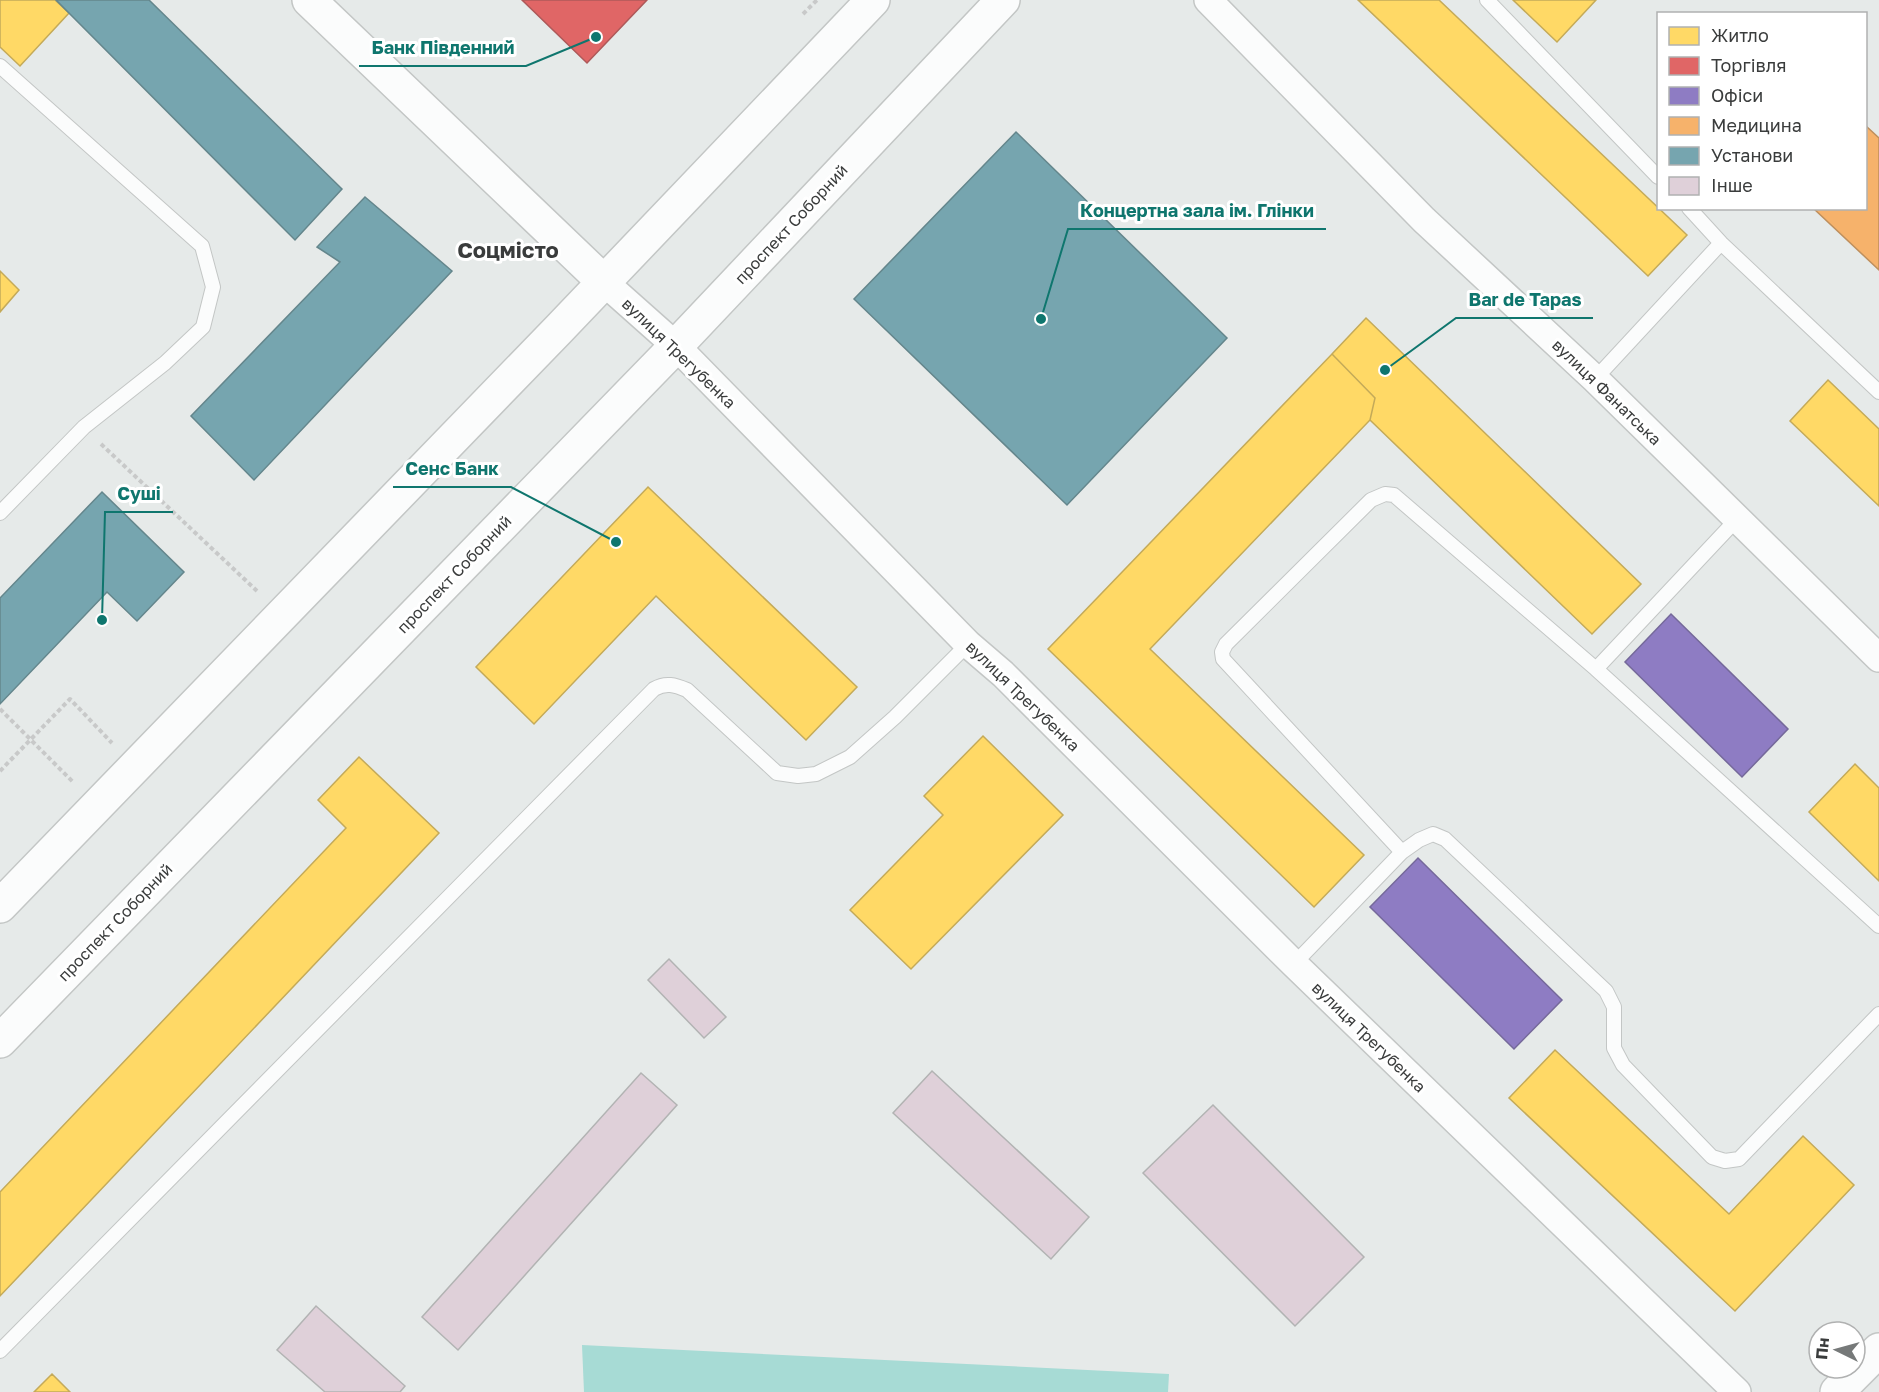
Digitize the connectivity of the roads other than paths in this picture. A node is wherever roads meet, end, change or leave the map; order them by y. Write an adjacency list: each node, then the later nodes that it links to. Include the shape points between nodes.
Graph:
1 (309, 0): 10 (main road, вулиця Трегубенка)
2 (1004, 0): 11 (main road, проспект Соборний)
3 (1208, 0): 12 (street, вулиця Фанатська, via 1424,220)
4 (1487, 0): 7 (lane)
5 (863, 3): 10 (main road)
6 (0, 66): 14 (lane, via 202,246 213,287 203,327 165,363 84,427)
7 (1657, 175)
8 (1691, 210): 9 (lane)
9 (1722, 243): 12 (lane); 13 (lane)
10 (604, 282): 11 (street, вулиця Трегубенка); 20 (main road)
11 (676, 346): 16 (street, вулиця Трегубенка); 24 (main road, проспект Соборний)
12 (1595, 378): 15 (street, вулиця Фанатська)
13 (1879, 392)
14 (0, 513)
15 (1737, 519): 17 (street, вулиця Фанатська); 18 (lane)
16 (968, 644): 22 (street, вулиця Трегубенка, via 1003,674); 26 (lane, via 850,757 816,774 777,773 687,690 674,684 654,689)
17 (1879, 658)
18 (1596, 669): 19 (lane, via 1394,495 1371,500 1222,652 1223,659); 21 (lane)
19 (1402, 852): 22 (lane); 23 (lane, via 1433,834 1445,839 1606,991 1614,1007 1614,1048 1623,1065 1712,1157 1725,1161 1739,1159)
20 (0, 906)
21 (1879, 926)
22 (1294, 964): 27 (street, вулиця Трегубенка)
23 (1879, 1014)
24 (0, 1041)
25 (1879, 1350): 28 (main road)
26 (0, 1351)
27 (1737, 1392)
28 (1838, 1392)

